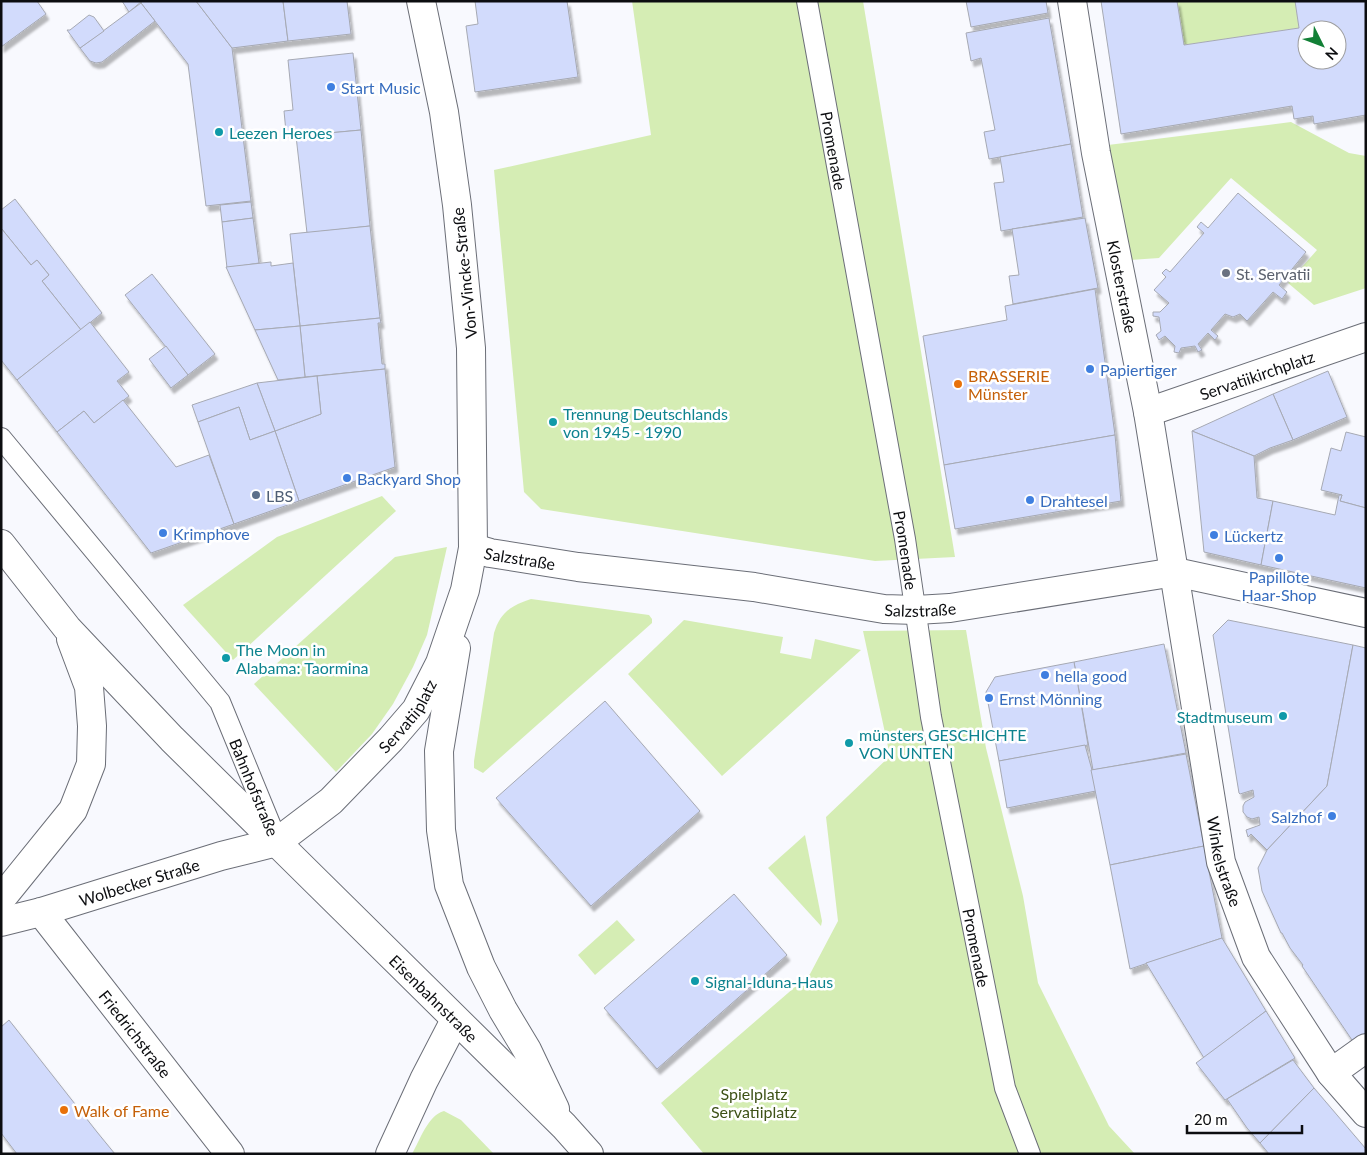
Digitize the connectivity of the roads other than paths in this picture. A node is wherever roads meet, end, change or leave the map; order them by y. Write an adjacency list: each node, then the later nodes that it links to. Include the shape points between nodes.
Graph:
1 (421, 1): 8 (main road, Von-Vincke-Straße, via 444,112 469,329)
2 (807, 1): 11 (lane, Promenade)
3 (1072, 1): 5 (main road, Klosterstraße, via 1096,153)
4 (1366, 337): 5 (main road, Servatiikirchplatz)
5 (1148, 412): 9 (main road, Klosterstraße)
6 (1, 438): 14 (lane, Bahnhofstraße, via 220,702)
7 (1, 544): 13 (main road, Bahnhofstraße)
8 (473, 548): 10 (main road, Servatiiplatz); 11 (main road, Salzstraße, via 578,567 754,588 884,609)
9 (1175, 572): 11 (main road, Salzstraße, via 950,608); 12 (main road, Salzstraße); 20 (main road, Winkelstraße, via 1221,862 1256,957)
10 (465, 590): 14 (main road, Servatiiplatz, via 440,663 416,710 331,801); 22 (main road, via 439,751 441,830 449,885 481,967)
11 (916, 610): 26 (lane, Promenade, via 930,716 990,1023 1004,1088)
12 (1366, 613)
13 (67, 628): 14 (main road, Bahnhofstraße, via 172,739); 15 (main road, via 89,687 91,764 73,810)
14 (277, 842): 16 (main road, Wolbecker Straße); 18 (main road, Eisenbahnstraße)
15 (1, 900)
16 (40, 912): 17 (main road, Wolbecker Straße); 23 (main road, Friedrichstraße)
17 (1, 922)
18 (455, 1020): 22 (main road, Eisenbahnstraße); 24 (main road)
19 (1366, 1048): 20 (main road)
20 (1331, 1072): 21 (main road, Winkelstraße)
21 (1366, 1113)
22 (564, 1126): 25 (main road, Eisenbahnstraße)
23 (230, 1154)
24 (390, 1154)
25 (588, 1154)
26 (1030, 1154)

